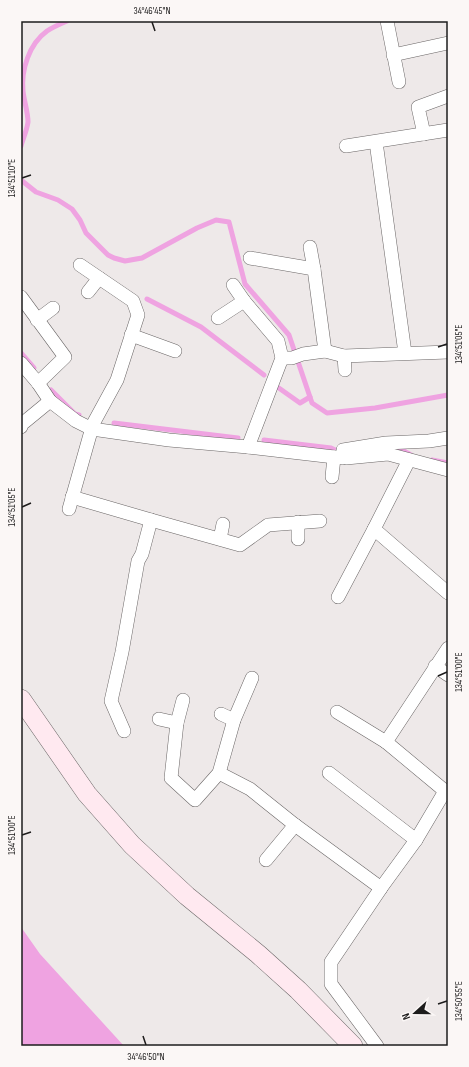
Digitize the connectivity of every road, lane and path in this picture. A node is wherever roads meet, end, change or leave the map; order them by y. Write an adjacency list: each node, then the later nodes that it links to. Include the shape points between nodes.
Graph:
1 (387, 21): 3 (street)
2 (448, 43): 3 (street)
3 (393, 55): 4 (street)
4 (399, 82)
5 (448, 96): 7 (street, via 418,107)
6 (448, 130): 7 (street)
7 (424, 134): 8 (street)
8 (376, 142): 9 (street); 26 (street)
9 (346, 146)
10 (310, 247): 13 (street)
11 (250, 258): 13 (street)
12 (80, 265): 14 (street)
13 (314, 269): 24 (street)
14 (99, 278): 16 (street); 22 (street, via 133,301 138,315)
15 (233, 285): 18 (street)
16 (88, 292)
17 (21, 297): 21 (street)
18 (244, 302): 20 (street); 28 (street)
19 (53, 308): 21 (street)
20 (218, 318)
21 (37, 320): 31 (street, via 65,357)
22 (131, 335): 23 (street); 34 (street, via 117,380)
23 (174, 350)
24 (325, 352): 27 (street); 28 (street)
25 (448, 352): 26 (street)
26 (405, 353): 27 (street)
27 (344, 356): 30 (street)
28 (292, 357): 36 (street)
29 (21, 363): 31 (street)
30 (345, 370)
31 (38, 383): 32 (street)
32 (50, 401): 33 (street); 34 (street, via 76,421)
33 (21, 427)
34 (92, 429): 36 (street, via 169,440); 41 (street, via 71,503)
35 (448, 438): 37 (street, via 386,443 343,450)
36 (248, 447): 37 (street)
37 (338, 458): 38 (street, via 388,454); 40 (street)
38 (409, 460): 39 (street); 45 (street)
39 (448, 470)
40 (332, 477)
41 (151, 520): 46 (street); 61 (street, via 138,560 111,701)
42 (320, 520): 43 (street)
43 (298, 522): 46 (street, via 268,525 240,545); 47 (street)
44 (223, 524): 46 (street)
45 (374, 529): 48 (street); 49 (street)
46 (220, 539)
47 (298, 539)
48 (448, 593)
49 (338, 597)
50 (448, 648): 51 (street)
51 (435, 666): 52 (street); 62 (street)
52 (448, 676)
53 (252, 678): 59 (street)
54 (21, 699): 70 (street, via 87,794 132,845 187,896 298,990)
55 (183, 700): 60 (street)
56 (337, 712): 62 (street)
57 (221, 714): 59 (street)
58 (159, 719): 60 (street)
59 (234, 720): 63 (street)
60 (177, 723): 63 (street, via 171,778 195,800)
61 (124, 731)
62 (386, 742): 65 (street)
63 (219, 773): 66 (street, via 250,789)
64 (329, 773): 67 (street)
65 (447, 791): 67 (street)
66 (295, 825): 68 (street); 69 (street)
67 (416, 840): 69 (street)
68 (266, 860)
69 (381, 888): 71 (street, via 331,962 331,984)
70 (353, 1046)
71 (376, 1046)

